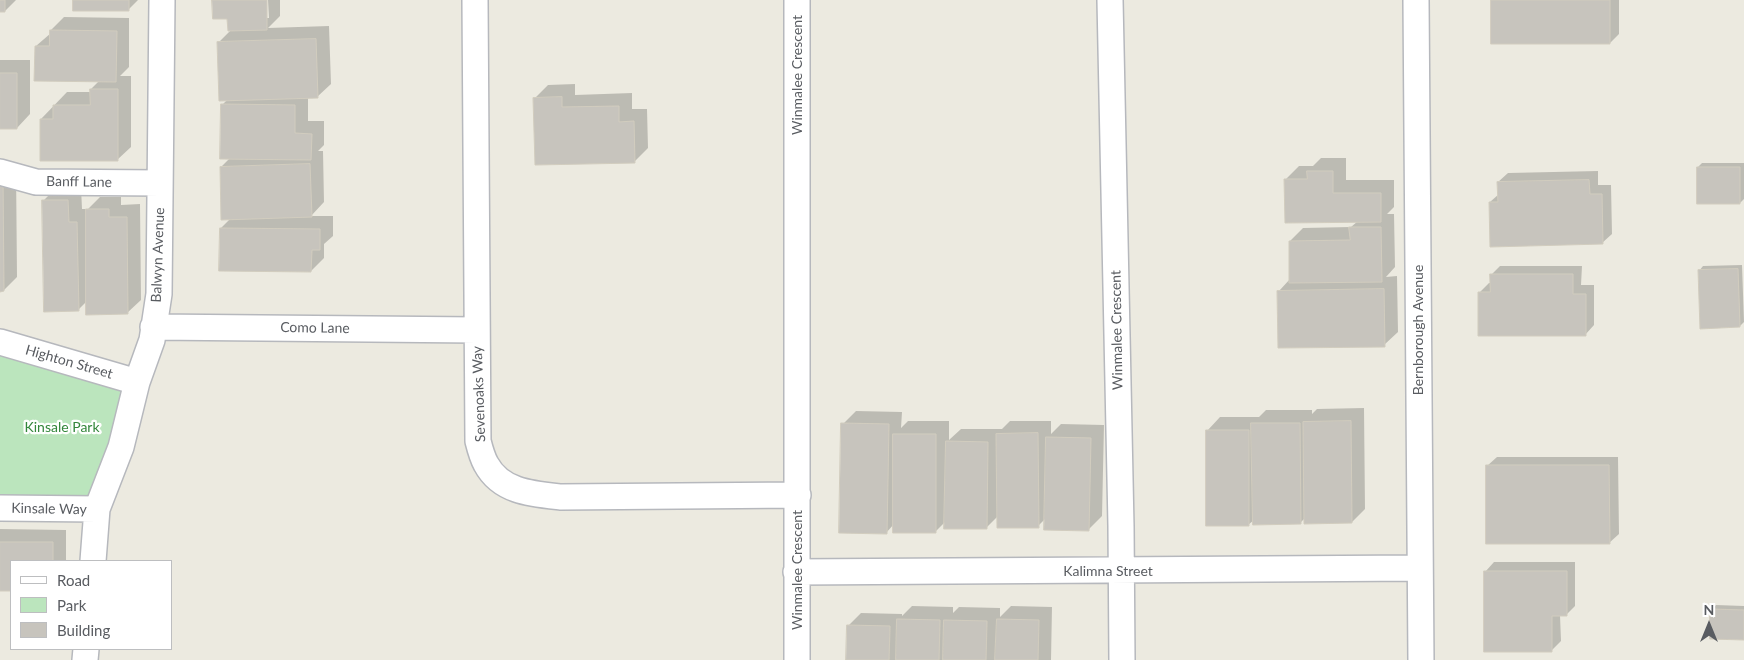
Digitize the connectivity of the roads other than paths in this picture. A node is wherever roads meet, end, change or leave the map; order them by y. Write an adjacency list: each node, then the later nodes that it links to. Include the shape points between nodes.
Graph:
1 (162, 0): 7 (street, Balwyn Avenue)
2 (475, 0): 9 (street, Sevenoaks Way)
3 (797, 0): 12 (street, Winmalee Crescent)
4 (1110, 0): 17 (street, Winmalee Crescent)
5 (1416, 0): 16 (street, Bernborough Avenue)
6 (0, 172): 7 (street, Banff Lane, via 36,182)
7 (160, 183): 8 (street, Balwyn Avenue, via 159,294)
8 (153, 326): 9 (street, Como Lane); 11 (street, Balwyn Avenue, via 152,340)
9 (477, 330): 12 (street, Sevenoaks Way, via 478,441 485,463 497,480 527,494 561,497)
10 (0, 342): 11 (street, Highton Street)
11 (137, 382): 14 (street, Balwyn Avenue, via 121,447)
12 (798, 495): 18 (street, Winmalee Crescent)
13 (0, 508): 14 (street, Kinsale Way)
14 (97, 509): 15 (street, Balwyn Avenue)
15 (93, 560)
16 (1420, 568): 17 (street, Kalimna Street); 21 (street, Bernborough Avenue)
17 (1121, 571): 18 (street, Kalimna Street); 20 (street, Winmalee Crescent)
18 (796, 572): 19 (street, Winmalee Crescent)
19 (797, 660)
20 (1122, 660)
21 (1421, 660)

